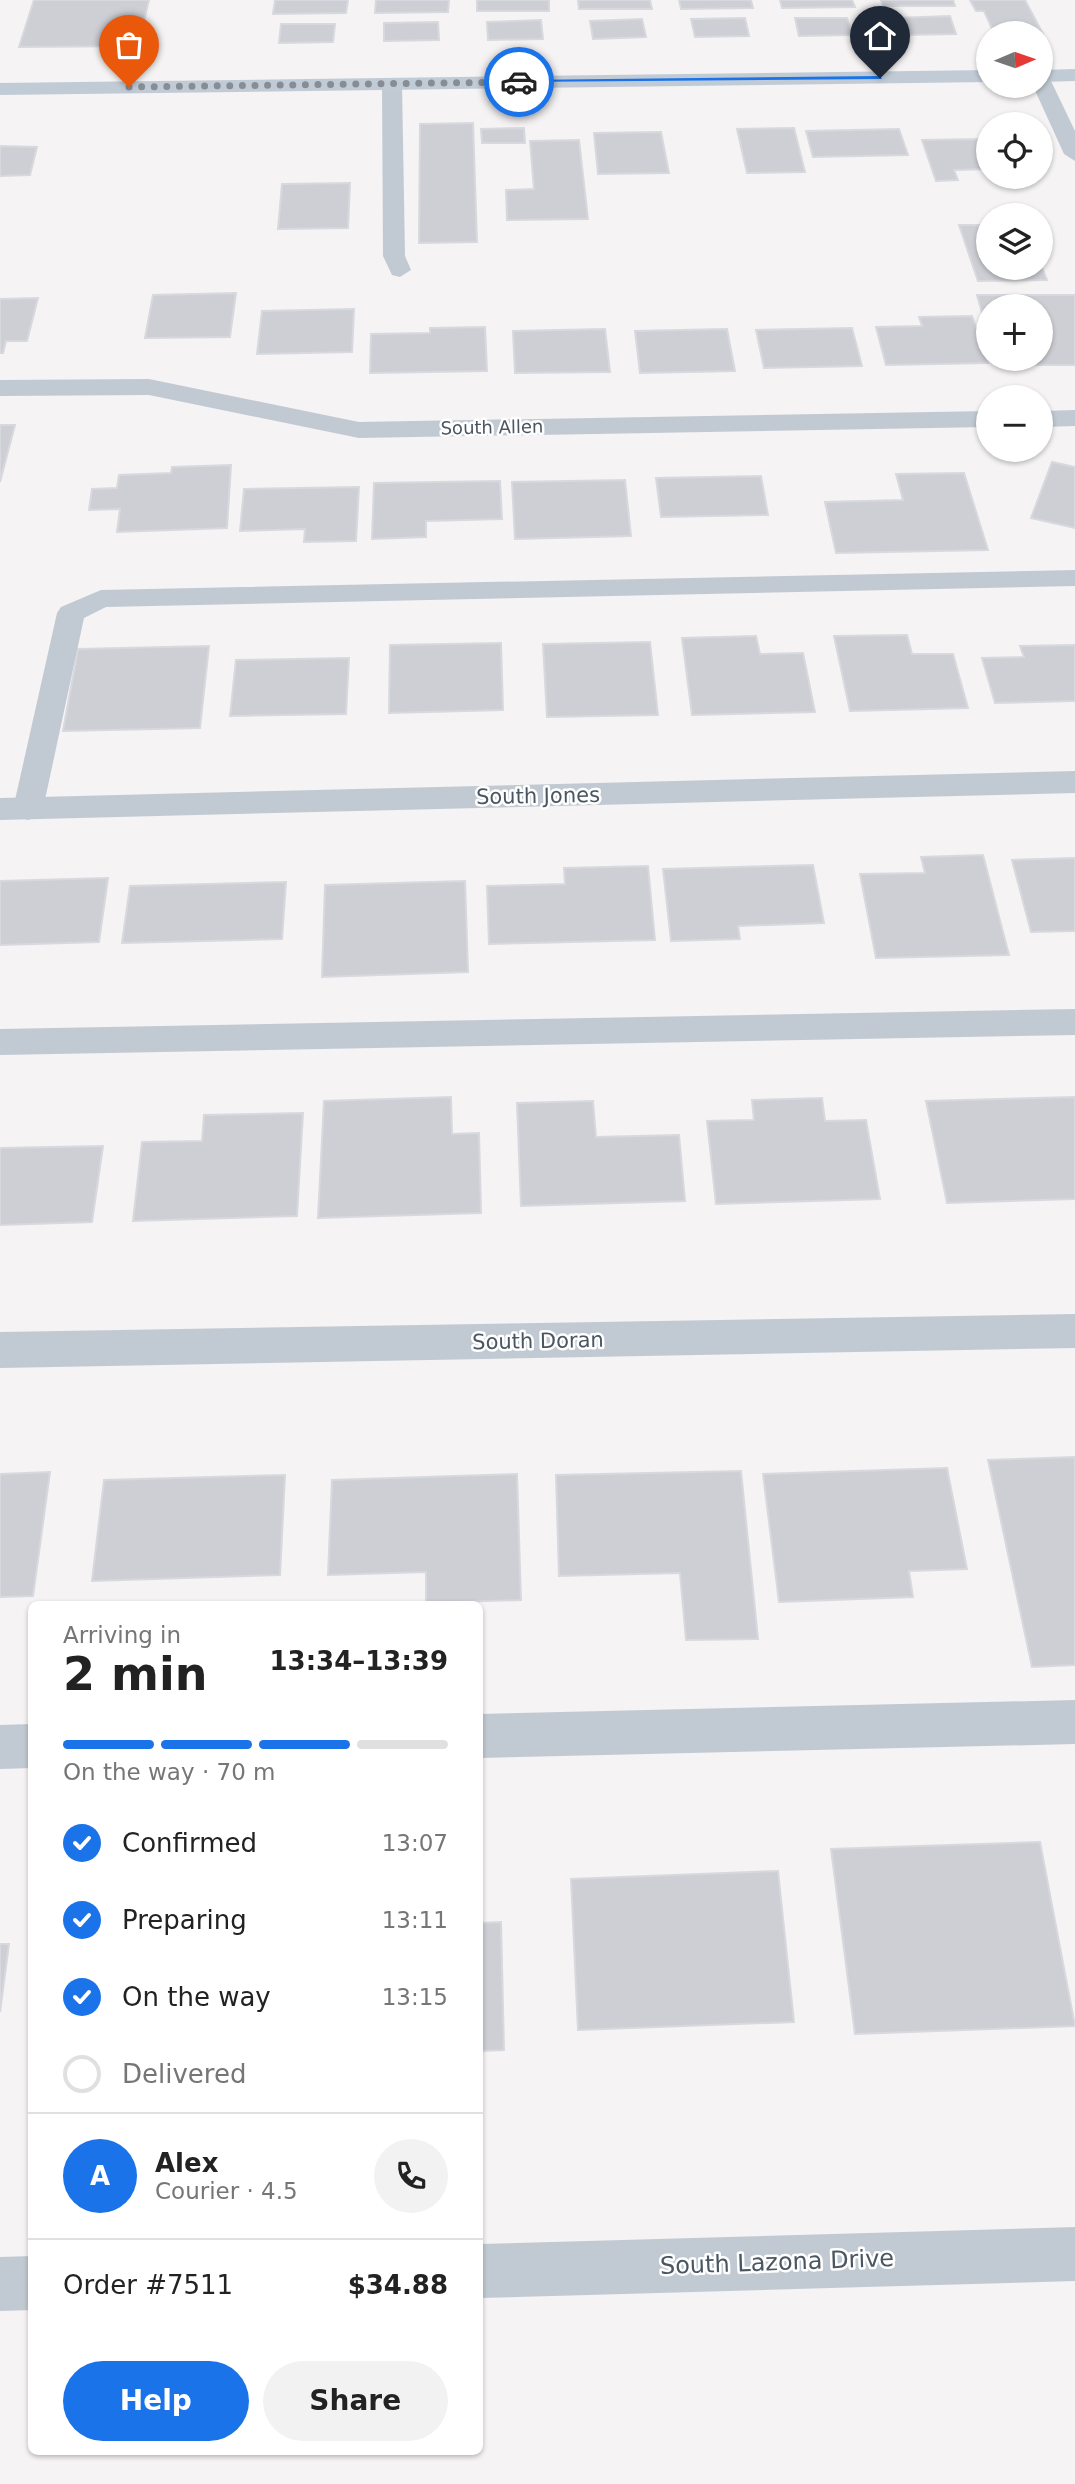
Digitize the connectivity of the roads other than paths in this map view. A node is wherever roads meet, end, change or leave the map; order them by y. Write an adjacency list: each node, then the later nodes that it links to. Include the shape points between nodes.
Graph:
1 (1075, 75): 3 (main road)
2 (976, 76): 4 (main road)
3 (1054, 77)
4 (392, 84): 5 (main road); 8 (lane, via 394,256)
5 (0, 89)
6 (1050, 98): 7 (street)
7 (1075, 154)
8 (400, 270)
9 (0, 388): 11 (street, South Allen, via 149,387 359,430)
10 (1075, 418): 12 (street)
11 (976, 419)
12 (1053, 419)
13 (1075, 578): 15 (lane, via 101,599 71,613)
14 (1075, 782): 15 (street, South Jones)
15 (14, 809)
16 (1075, 1022): 17 (lane)
17 (0, 1042)
18 (1075, 1331): 19 (street, South Doran)
19 (0, 1350)
20 (1075, 1722): 21 (lane)
21 (483, 1736)
22 (0, 1746): 23 (lane)
23 (28, 1746)
24 (1075, 2254): 25 (street, South Lazona Drive)
25 (483, 2271)
26 (28, 2283): 27 (street)
27 (0, 2284)

